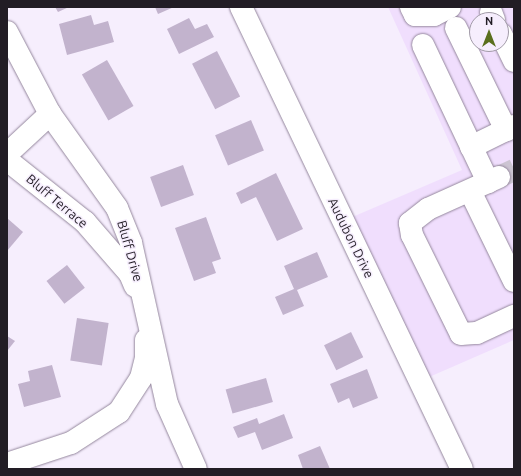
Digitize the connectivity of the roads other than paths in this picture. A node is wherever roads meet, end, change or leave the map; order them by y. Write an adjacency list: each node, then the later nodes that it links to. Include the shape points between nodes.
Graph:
1 (241, 7): 20 (street, Audubon Drive)
2 (450, 7): 3 (street, via 434,15)
3 (413, 11)
4 (456, 28): 10 (street)
5 (7, 32): 9 (street, Bluff Drive)
6 (423, 45): 11 (street)
7 (509, 51): 8 (street)
8 (514, 61)
9 (50, 114): 12 (street); 16 (street, Bluff Drive, via 117,208 131,243)
10 (510, 128): 11 (street)
11 (471, 147): 14 (street)
12 (7, 154)
13 (7, 160): 16 (street, Bluff Terrace, via 85,222 130,274)
14 (486, 183): 15 (street); 17 (street, via 428,209 410,223 412,235 462,334 477,333)
15 (514, 281)
16 (146, 311): 18 (street, Bluff Terrace, via 146,358 141,378 120,412 71,443); 19 (street, Bluff Drive, via 167,404)
17 (514, 316)
18 (7, 464)
19 (196, 469)
20 (462, 469)

